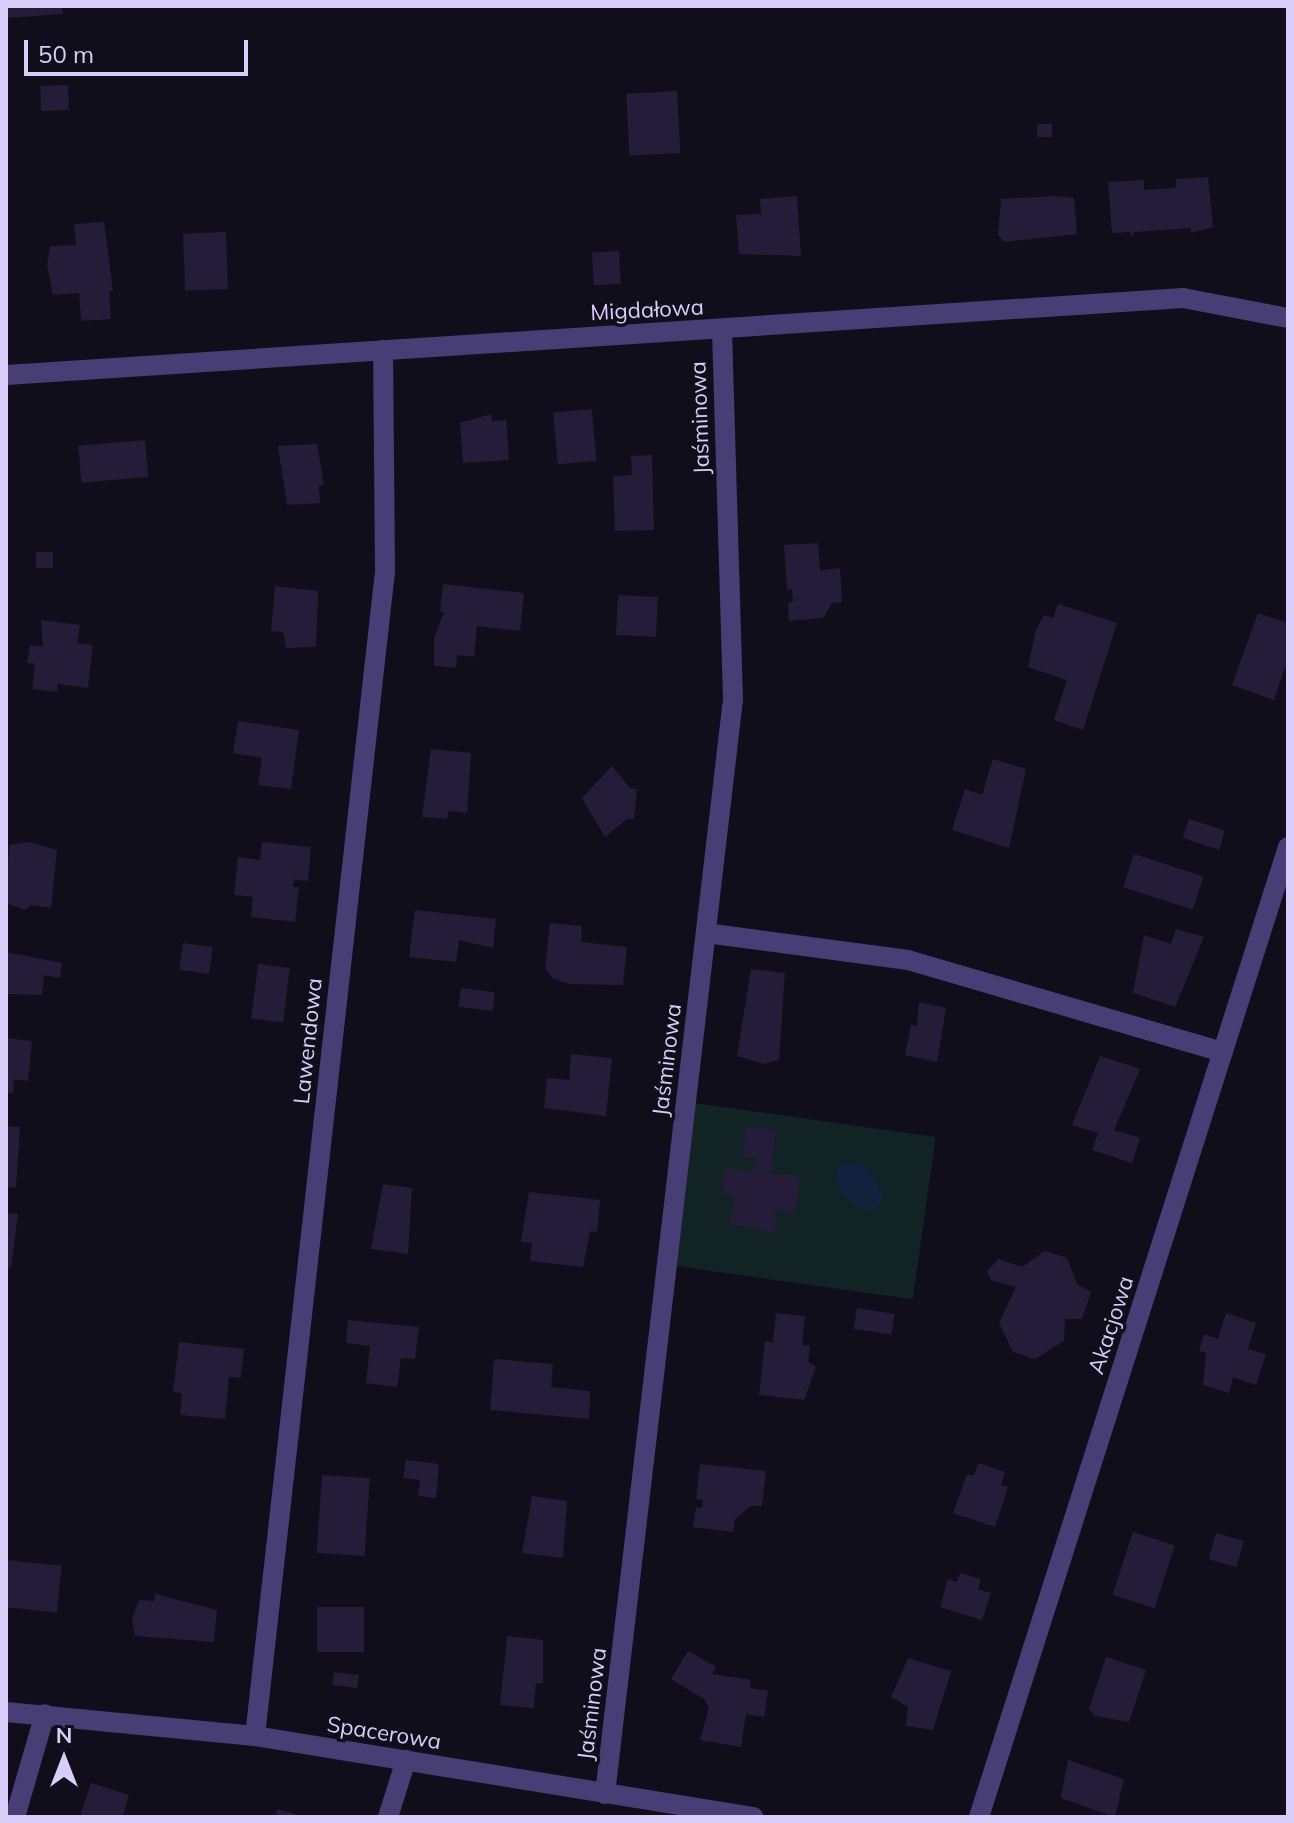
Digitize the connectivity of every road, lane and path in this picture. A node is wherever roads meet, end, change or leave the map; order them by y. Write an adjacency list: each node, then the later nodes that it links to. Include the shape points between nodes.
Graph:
1 (1288, 318): 2 (street, Migdałowa, via 1183,298)
2 (722, 330): 3 (street, Migdałowa); 6 (street, Jaśminowa, via 733,700)
3 (383, 350): 4 (street, Migdałowa); 10 (street, Lawendowa, via 385,572)
4 (6, 375)
5 (1288, 847): 7 (street, Akacjowa)
6 (706, 933): 7 (street, via 908,960); 12 (street, Jaśminowa)
7 (1223, 1052): 16 (street, Akacjowa)
8 (6, 1712): 9 (street, Spacerowa)
9 (45, 1714): 10 (street, Spacerowa); 13 (street)
10 (255, 1736): 11 (street, Spacerowa)
11 (406, 1760): 12 (street, Spacerowa); 14 (street)
12 (605, 1794): 15 (street, Spacerowa)
13 (15, 1817)
14 (388, 1817)
15 (753, 1817)
16 (979, 1817)

